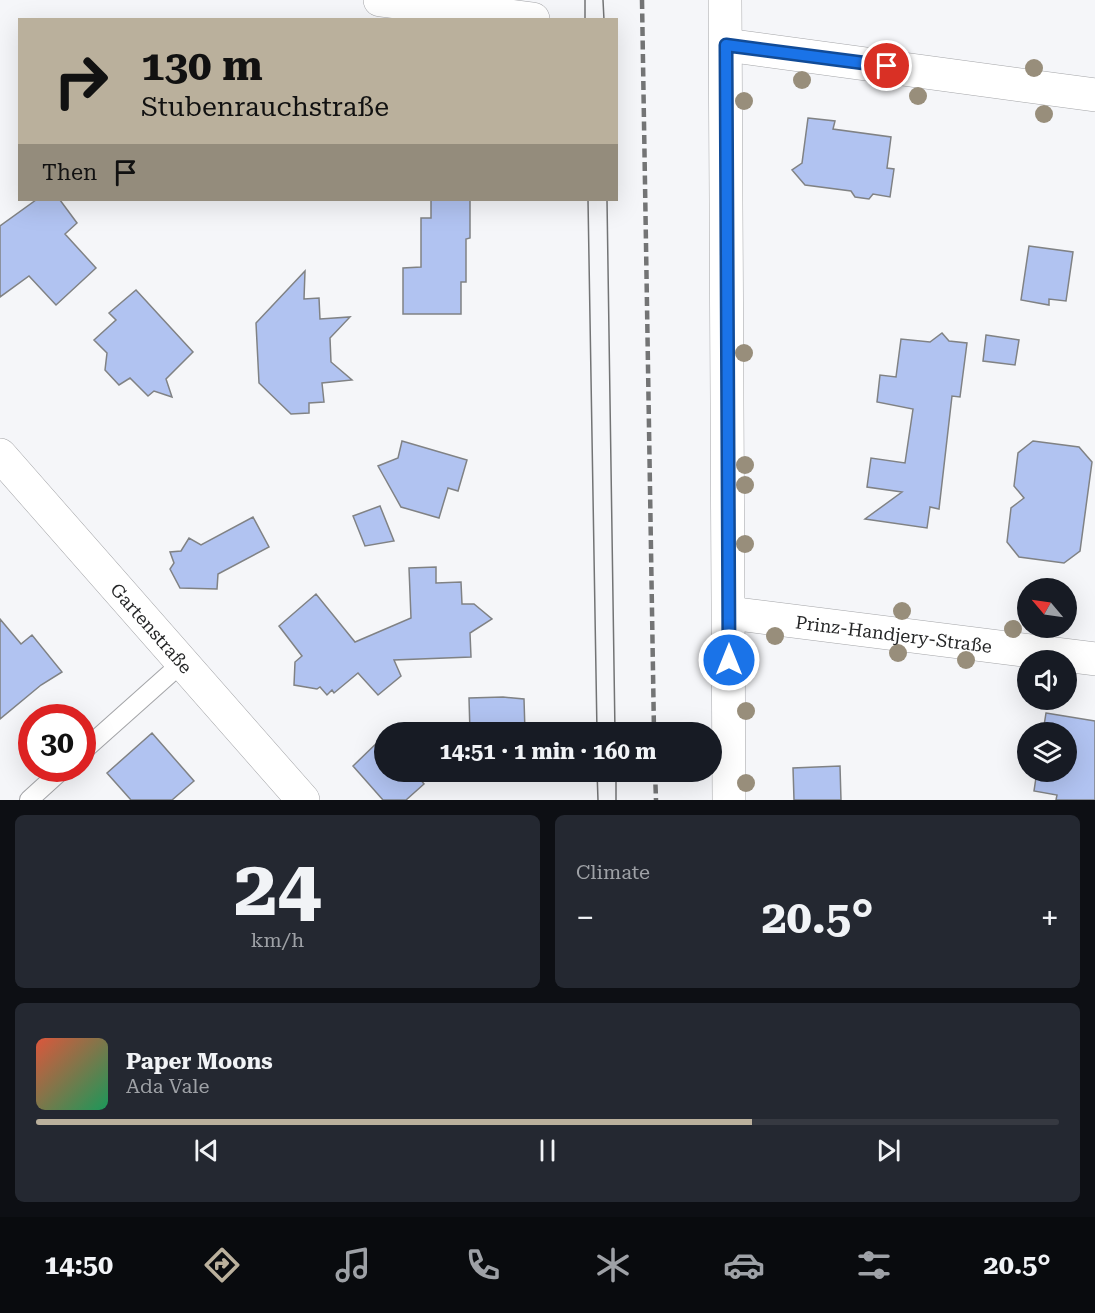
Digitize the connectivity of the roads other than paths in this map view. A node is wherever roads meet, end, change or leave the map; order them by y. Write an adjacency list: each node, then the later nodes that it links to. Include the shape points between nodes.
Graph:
1 (380, 0): 3 (street)
2 (725, 0): 4 (street)
3 (525, 18)
4 (726, 45): 5 (street); 7 (street)
5 (1095, 95)
6 (0, 455): 9 (street, Gartenstraße)
7 (729, 613): 8 (street, Prinz-Handjery-Straße); 14 (street)
8 (1095, 659)
9 (183, 662): 10 (lane); 13 (street, Gartenstraße)
10 (96, 740)
11 (48, 782): 12 (lane)
12 (28, 800)
13 (303, 800)
14 (729, 800)

